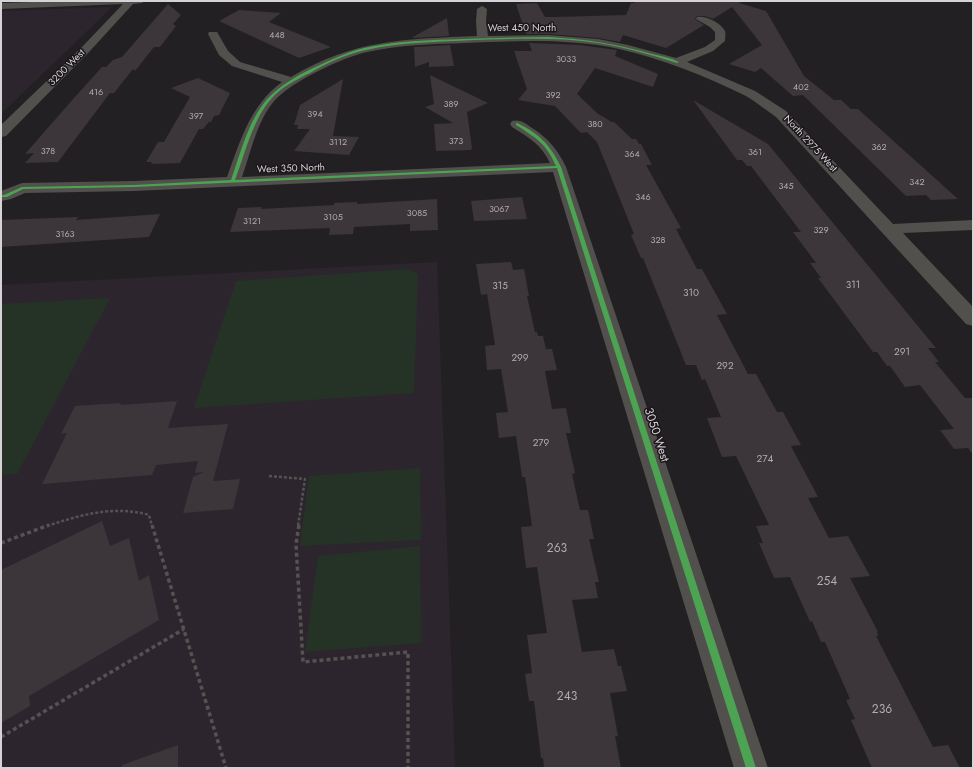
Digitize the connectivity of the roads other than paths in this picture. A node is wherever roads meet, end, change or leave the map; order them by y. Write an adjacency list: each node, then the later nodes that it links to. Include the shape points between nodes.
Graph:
1 (131, 1): 2 (street); 4 (street); 11 (street, 3200 West)
2 (144, 1)
3 (480, 5): 7 (street)
4 (1, 6)
5 (701, 19): 8 (street, via 714,25 720,32 720,40 709,49)
6 (213, 34): 9 (street, via 222,53 236,64)
7 (483, 39): 8 (street, West 450 North, via 566,39 598,42); 9 (street, West 450 North, via 416,42 364,49)
8 (677, 62): 18 (street, North 2975 West, via 751,94 781,114)
9 (291, 81): 14 (street, West 450 North, via 272,96 260,111)
10 (517, 124): 12 (street, 3050 West, via 544,141)
11 (1, 133)
12 (559, 167): 14 (street, West 350 North); 20 (street, 3050 West)
13 (1, 181): 15 (street, West 350 North, via 16,181)
14 (233, 181): 15 (street, West 350 North)
15 (22, 188): 16 (street, West 350 North)
16 (1, 196)
17 (973, 225): 18 (street)
18 (890, 229): 19 (street, North 2975 West)
19 (973, 319)
20 (751, 768)

